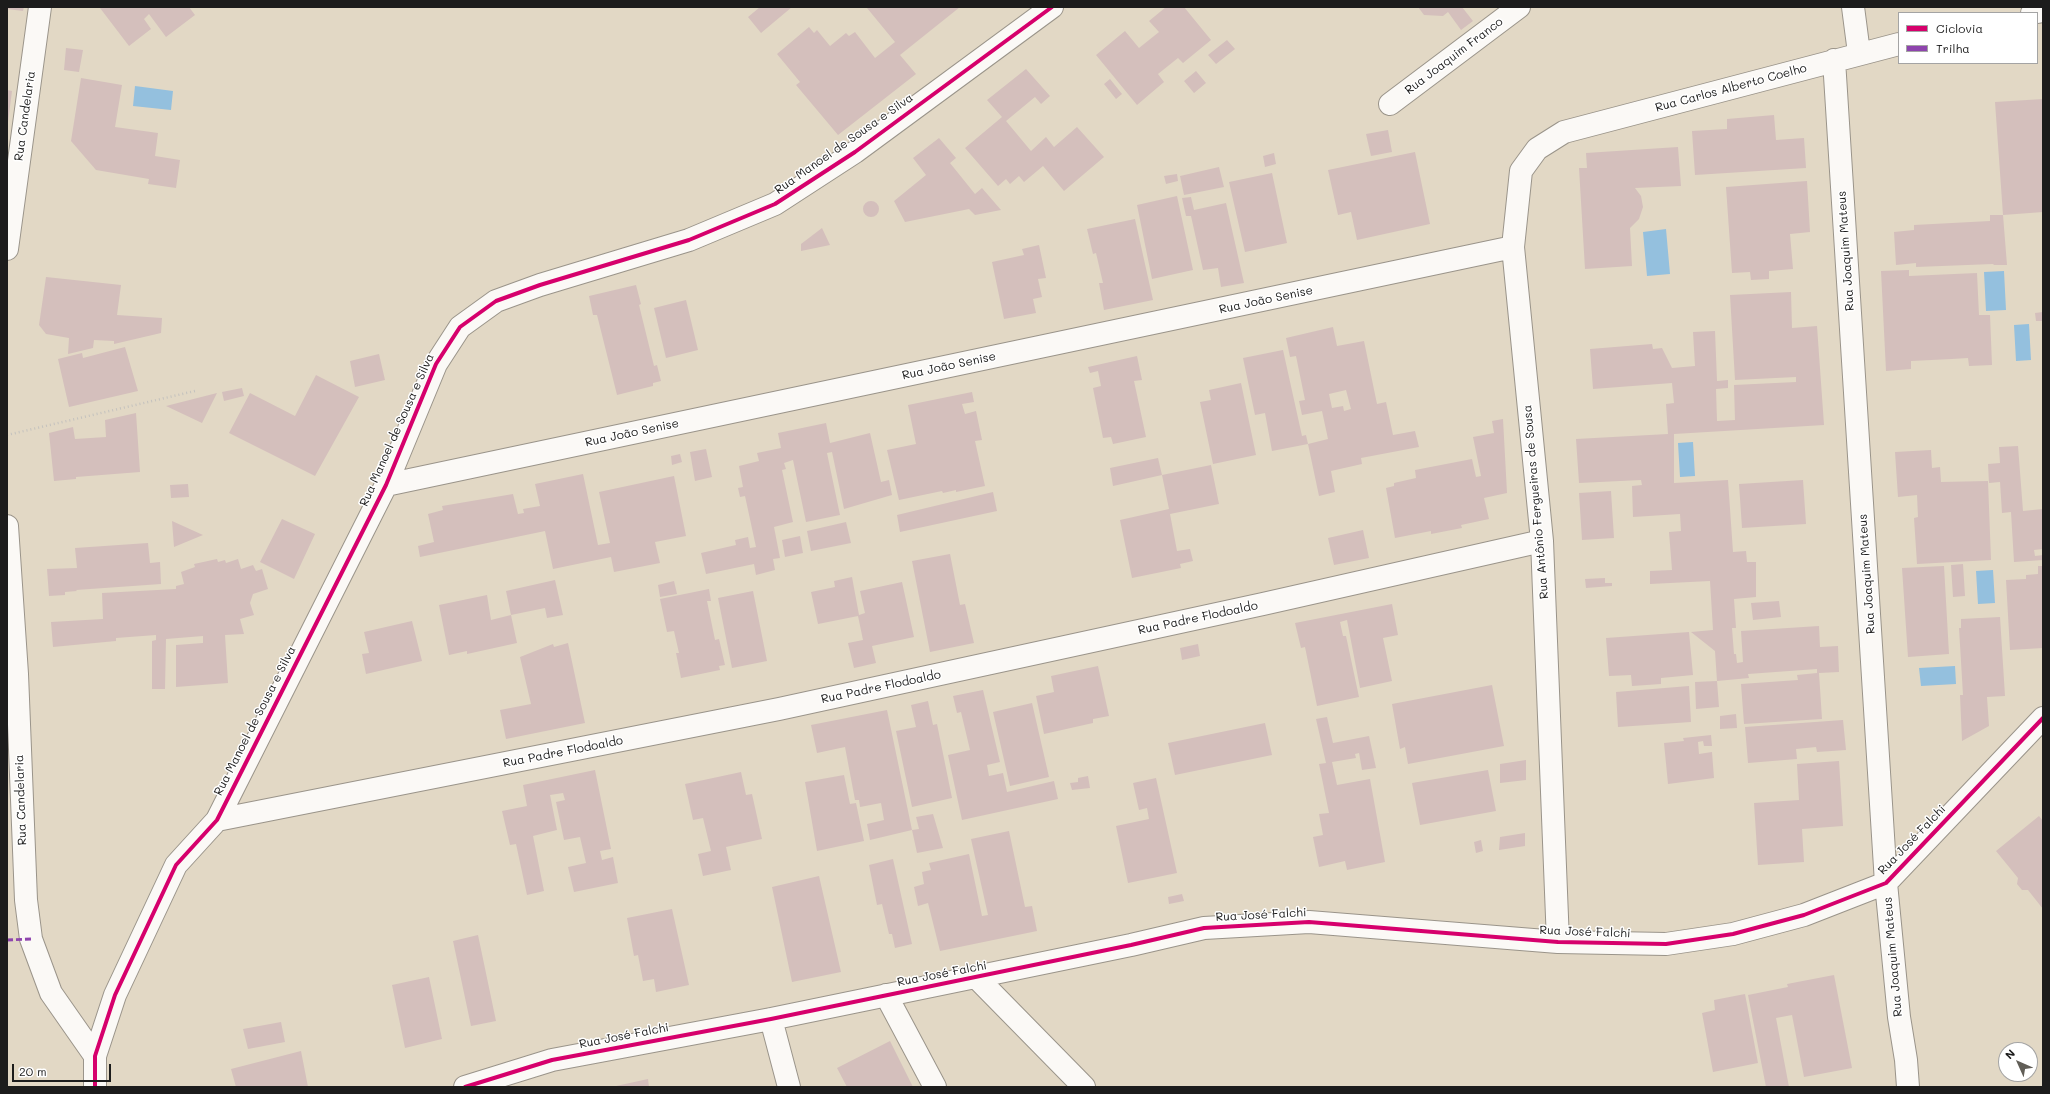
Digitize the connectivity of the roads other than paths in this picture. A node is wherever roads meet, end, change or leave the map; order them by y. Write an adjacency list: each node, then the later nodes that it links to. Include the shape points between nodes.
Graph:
1 (40, 7): 10 (street, Rua Candelaria)
2 (1519, 7): 8 (street, Rua Joaquim Franco)
3 (1853, 7): 6 (street)
4 (1049, 8): 12 (street, Rua Manoel de Sousa e Silva, via 855,152 775,204 689,240 496,301 460,327 436,364)
5 (1898, 44): 6 (street, Rua Carlos Alberto Coelho)
6 (1859, 53): 7 (street, Rua Carlos Alberto Coelho)
7 (1834, 60): 9 (street, Rua Carlos Alberto Coelho); 17 (street, Rua Joaquim Mateus)
8 (1390, 104)
9 (1564, 132): 11 (street, Rua Antônio Fergueiras de Sousa, via 1536,149 1521,170)
10 (7, 248)
11 (1513, 248): 12 (street, Rua João Senise); 14 (street, Rua Antônio Fergueiras de Sousa)
12 (386, 485): 16 (street, Rua Manoel de Sousa e Silva)
13 (7, 526): 22 (street, Rua Candelaria, via 17,674 26,900 31,939 51,993)
14 (1542, 541): 16 (street, Rua Padre Flodoaldo, via 779,709); 18 (street, Rua Antônio Fergueiras de Sousa)
15 (2043, 718): 17 (street, Rua José Falchi)
16 (217, 820): 22 (street, Rua Manoel de Sousa e Silva, via 176,865 115,995)
17 (1886, 883): 18 (street, Rua José Falchi, via 1804,915 1733,934 1666,944); 28 (street, Rua Joaquim Mateus)
18 (1558, 942): 19 (street, Rua José Falchi, via 1309,922 1204,928)
19 (976, 977): 20 (street, Rua José Falchi); 27 (street)
20 (886, 995): 21 (street, Rua José Falchi); 26 (street)
21 (771, 1019): 24 (street, Rua José Falchi, via 552,1060); 25 (street)
22 (95, 1056): 23 (street, Rua Manoel de Sousa e Silva)
23 (95, 1087)
24 (465, 1087)
25 (789, 1087)
26 (935, 1087)
27 (1084, 1087)
28 (1908, 1087)

